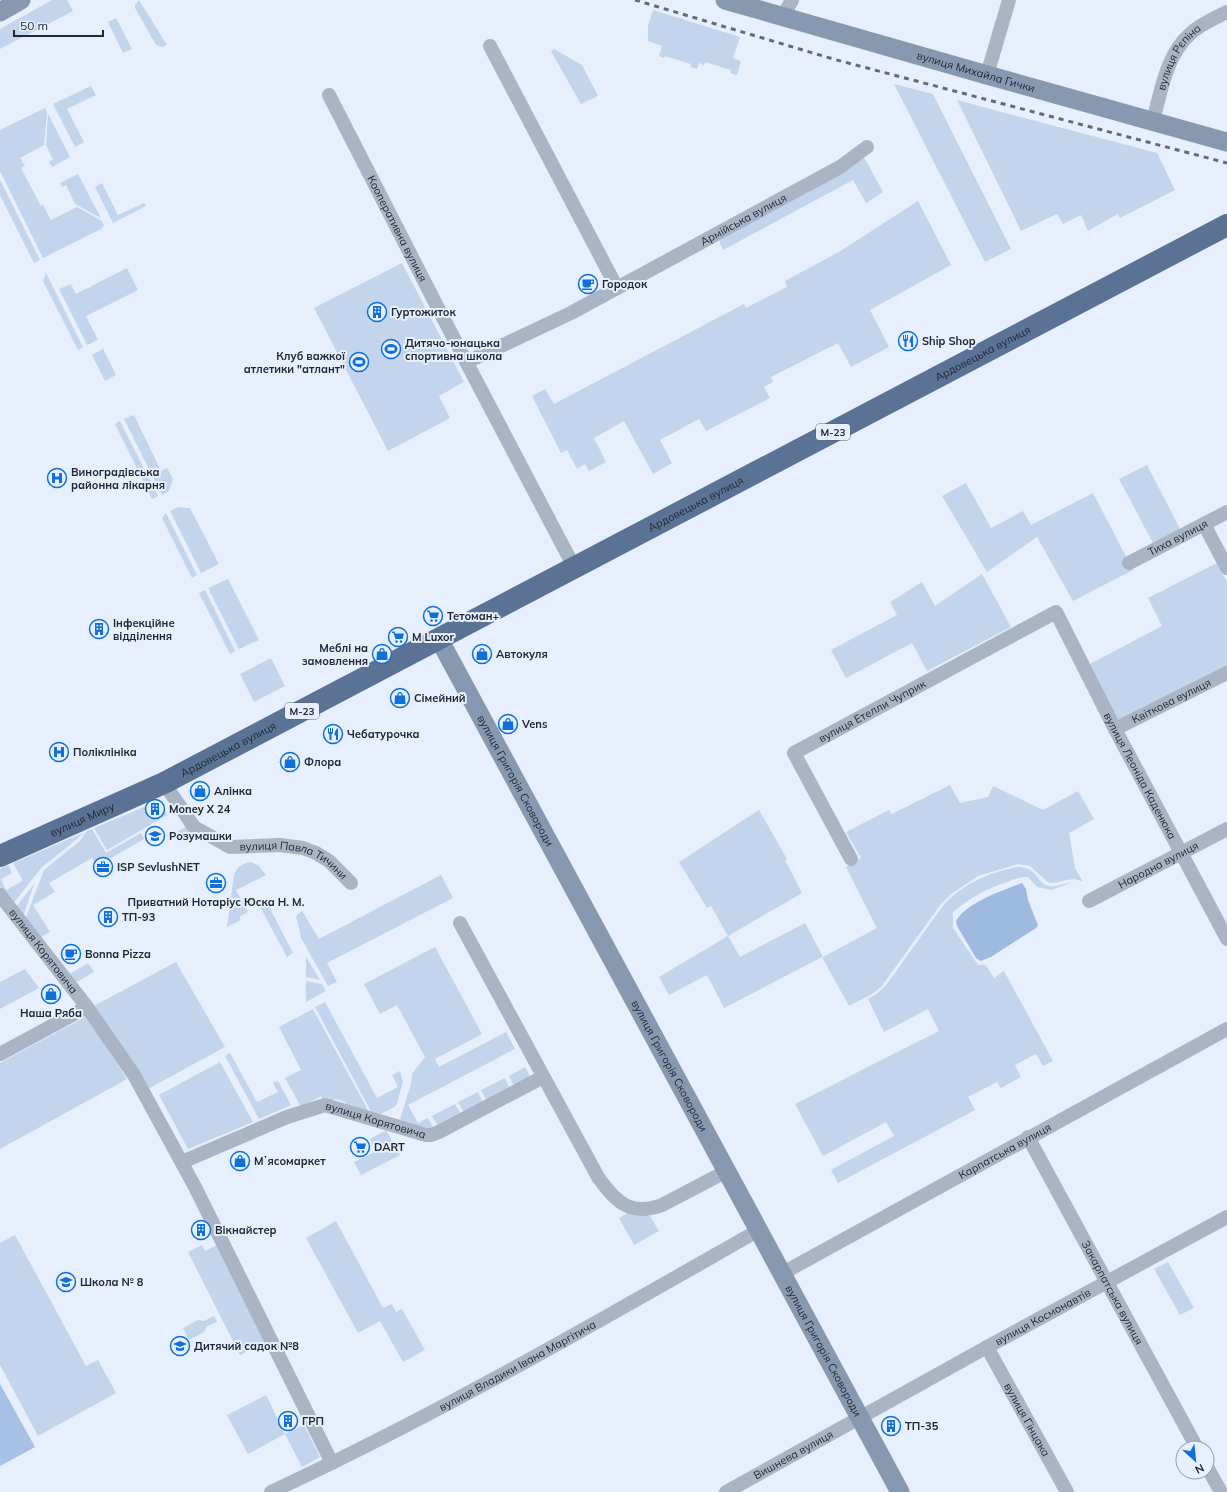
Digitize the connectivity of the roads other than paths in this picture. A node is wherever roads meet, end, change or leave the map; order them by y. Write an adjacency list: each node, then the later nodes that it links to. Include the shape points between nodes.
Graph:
1 (21, 0): 5 (main road)
2 (725, 0): 4 (main road, вулиця Михайла Гички)
3 (1008, 0): 8 (street)
4 (788, 8): 8 (main road, вулиця Михайла Гички)
5 (0, 12)
6 (1227, 12): 10 (street, вулиця Рєпіна, via 1190,32 1176,49)
7 (490, 46): 14 (street)
8 (987, 75): 10 (main road, вулиця Михайла Гички)
9 (329, 94): 15 (street, Кооперативна вулиця)
10 (1153, 121): 11 (main road, вулиця Михайла Гички)
11 (1227, 142)
12 (867, 147): 14 (street, Армійська вулиця, via 840,167)
13 (1227, 225): 19 (highway, Ардовецька вулиця / М-23)
14 (617, 288): 15 (street, Армійська вулиця, via 571,313)
15 (467, 362): 19 (street, Кооперативна вулиця)
16 (1227, 512): 17 (street, Тиха вулиця)
17 (1204, 524): 18 (street, Тиха вулиця); 20 (street)
18 (1129, 563)
19 (574, 567): 22 (highway, Ардовецька вулиця / М-23)
20 (1227, 568)
21 (1056, 612): 24 (street, вулиця Леоніда Каденюка); 29 (street, вулиця Етелли Чуприк, via 794,753)
22 (439, 639): 25 (highway, Ардовецька вулиця / М-23); 41 (main road, вулиця Григорія Сковороди)
23 (1227, 673): 24 (street, Квіткова вулиця)
24 (1116, 729): 27 (street, вулиця Леоніда Каденюка)
25 (164, 783): 28 (highway, вулиця Миру / М-23); 30 (street, вулиця Павла Тичини, via 194,827 230,847 280,845 304,848 329,861)
26 (1227, 829): 27 (street, Народна вулиця)
27 (1181, 853): 32 (street, Народна вулиця); 34 (street, вулиця Леоніда Каденюка)
28 (0, 856)
29 (851, 858)
30 (351, 883)
31 (0, 896): 35 (street, вулиця Корятовича)
32 (1090, 901)
33 (460, 923): 38 (street)
34 (1227, 939)
35 (87, 1007): 37 (street); 40 (street, вулиця Корятовича, via 134,1075)
36 (1227, 1029): 39 (street, Карпатська вулиця)
37 (0, 1054)
38 (543, 1077): 40 (street, вулиця Корятовича, via 436,1134 426,1135 322,1105 287,1117); 41 (street, via 598,1177 614,1199 624,1205 634,1209 651,1209)
39 (1028, 1137): 44 (street, Карпатська вулиця); 45 (street, Закарпатська вулиця)
40 (182, 1162): 49 (street, вулиця Корятовича)
41 (727, 1171): 43 (main road, вулиця Григорія Сковороди)
42 (1226, 1220): 45 (street, вулиця Космонавтів)
43 (759, 1230): 44 (main road, вулиця Григорія Сковороди); 49 (street, вулиця Владики Івана Маргітича, via 468,1393)
44 (783, 1273): 47 (main road, вулиця Григорія Сковороди)
45 (1106, 1282): 46 (street, вулиця Космонавтів); 48 (street, Закарпатська вулиця)
46 (987, 1347): 47 (street, вулиця Космонавтів); 54 (street, вулиця Гінцака)
47 (860, 1417): 52 (street, Вишнева вулиця); 53 (main road, вулиця Григорія Сковороди)
48 (1193, 1440)
49 (332, 1462): 51 (street, вулиця Владики Івана Маргітича)
50 (1214, 1480): 55 (street)
51 (271, 1492)
52 (726, 1492)
53 (900, 1492)
54 (1067, 1492)
55 (1221, 1492)

